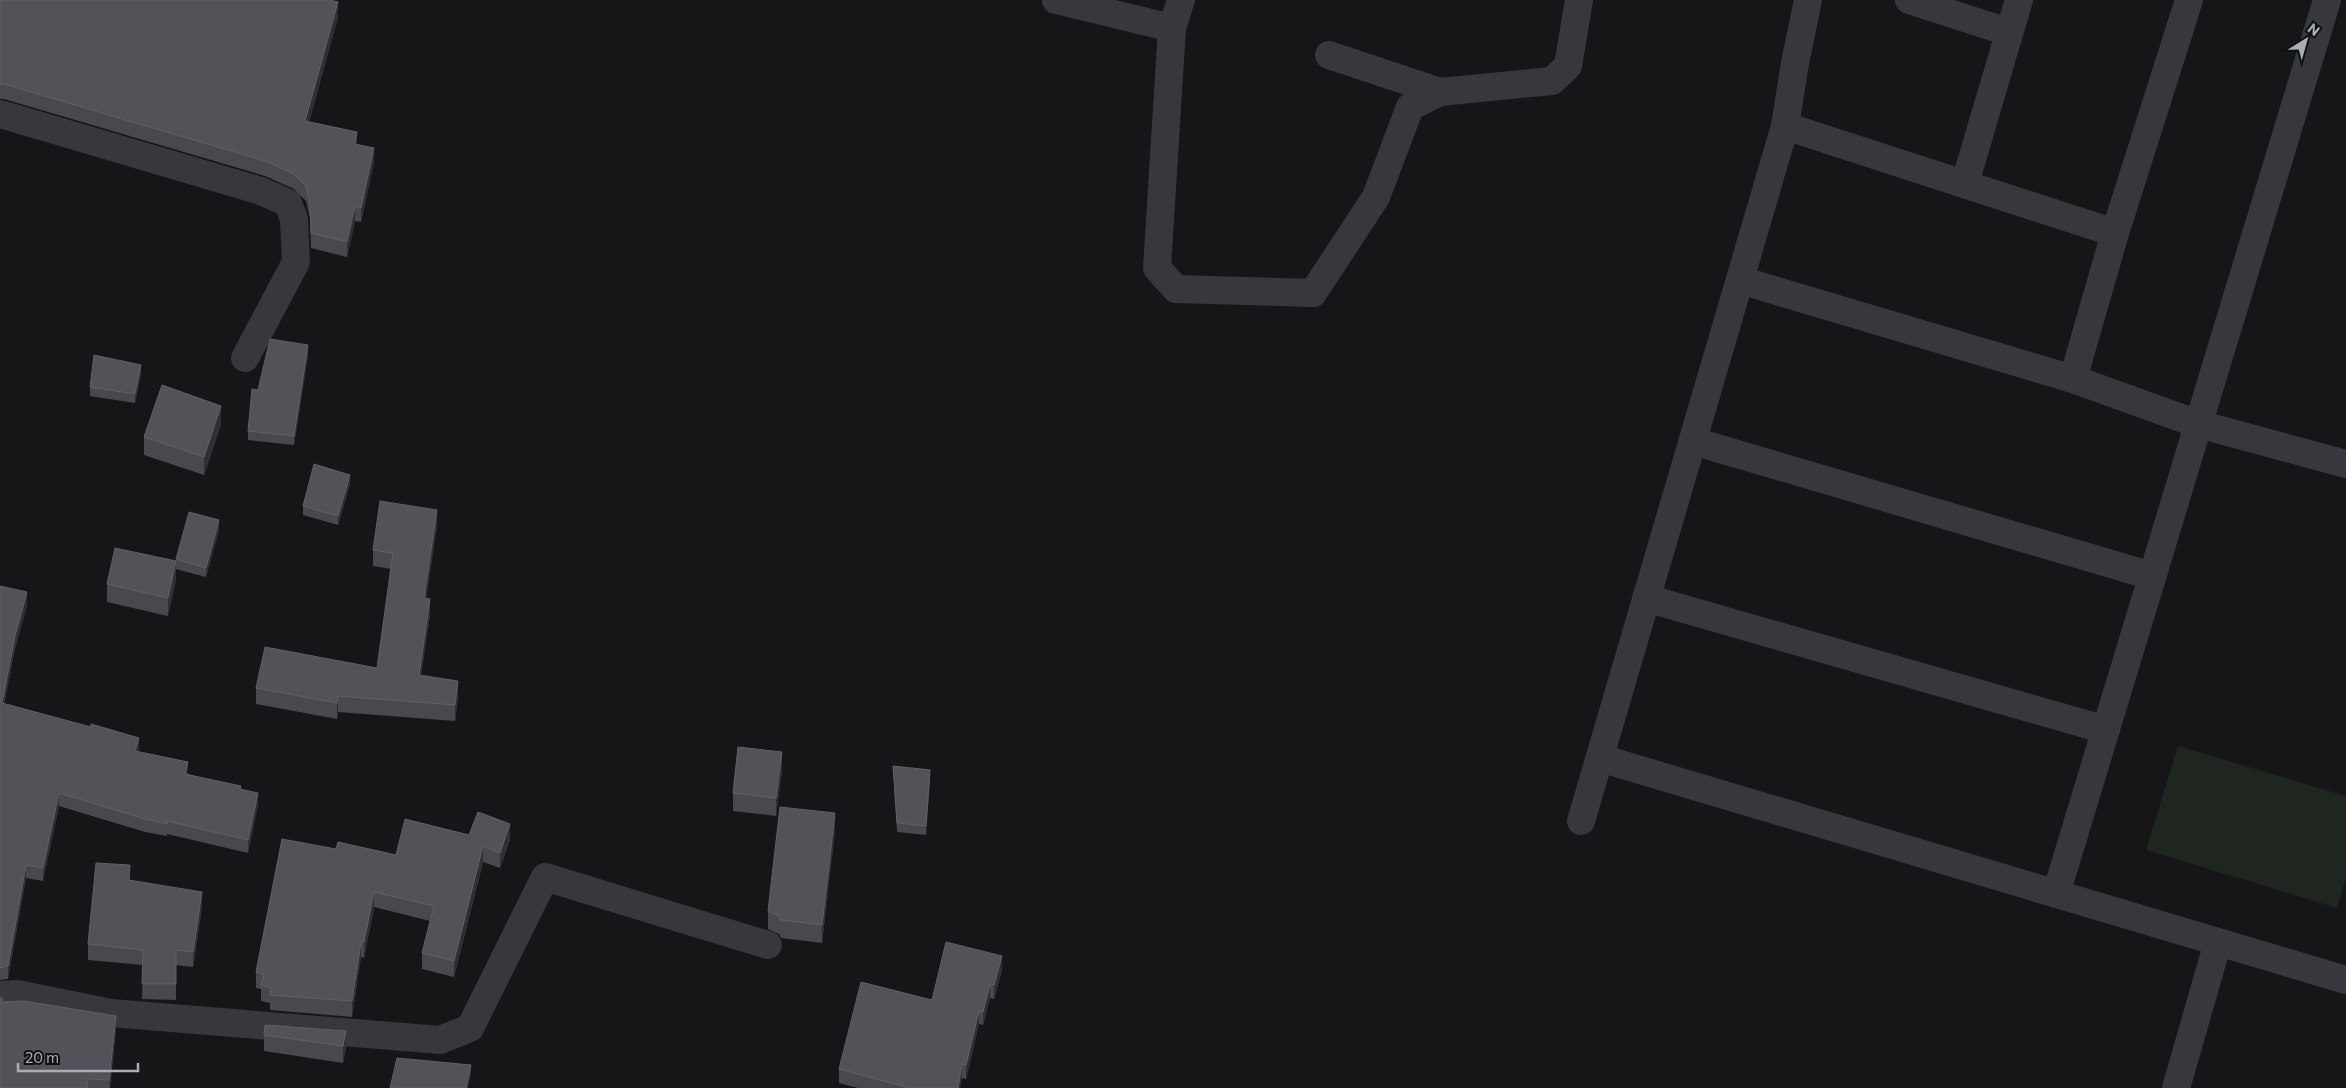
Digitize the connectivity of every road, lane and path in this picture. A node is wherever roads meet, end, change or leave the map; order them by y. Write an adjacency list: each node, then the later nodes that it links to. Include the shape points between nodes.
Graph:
1 (1056, 0): 9 (street)
2 (1181, 0): 9 (street)
3 (1579, 0): 12 (street, via 1568,66 1552,81)
4 (1808, 0): 14 (street)
5 (1909, 0): 10 (street)
6 (2019, 0): 10 (street)
7 (2189, 0): 16 (street)
8 (2327, 0): 20 (street)
9 (1172, 28): 12 (street, via 1157,268 1176,289 1313,293 1376,197 1410,107)
10 (2008, 32): 15 (street)
11 (1330, 55): 12 (street)
12 (1440, 92)
13 (0, 114): 18 (street, via 261,191 288,203 294,219 296,262)
14 (1785, 126): 15 (street); 17 (street)
15 (1965, 183): 16 (street)
16 (2115, 233): 19 (street)
17 (1740, 280): 19 (street); 21 (street)
18 (244, 358)
19 (2073, 380): 20 (street)
20 (2198, 424): 22 (street); 23 (street)
21 (1693, 441): 23 (street); 24 (street)
22 (2346, 464)
23 (2152, 576): 25 (street)
24 (1646, 598): 25 (street); 26 (street)
25 (2106, 730): 28 (street)
26 (1600, 758): 27 (street); 28 (street)
27 (1581, 821)
28 (2056, 894): 29 (street)
29 (2218, 942): 31 (street); 33 (street)
30 (768, 945): 32 (street, via 546,877 470,1028 440,1040 112,1013 17,994)
31 (2346, 980)
32 (0, 995)
33 (2176, 1088)

